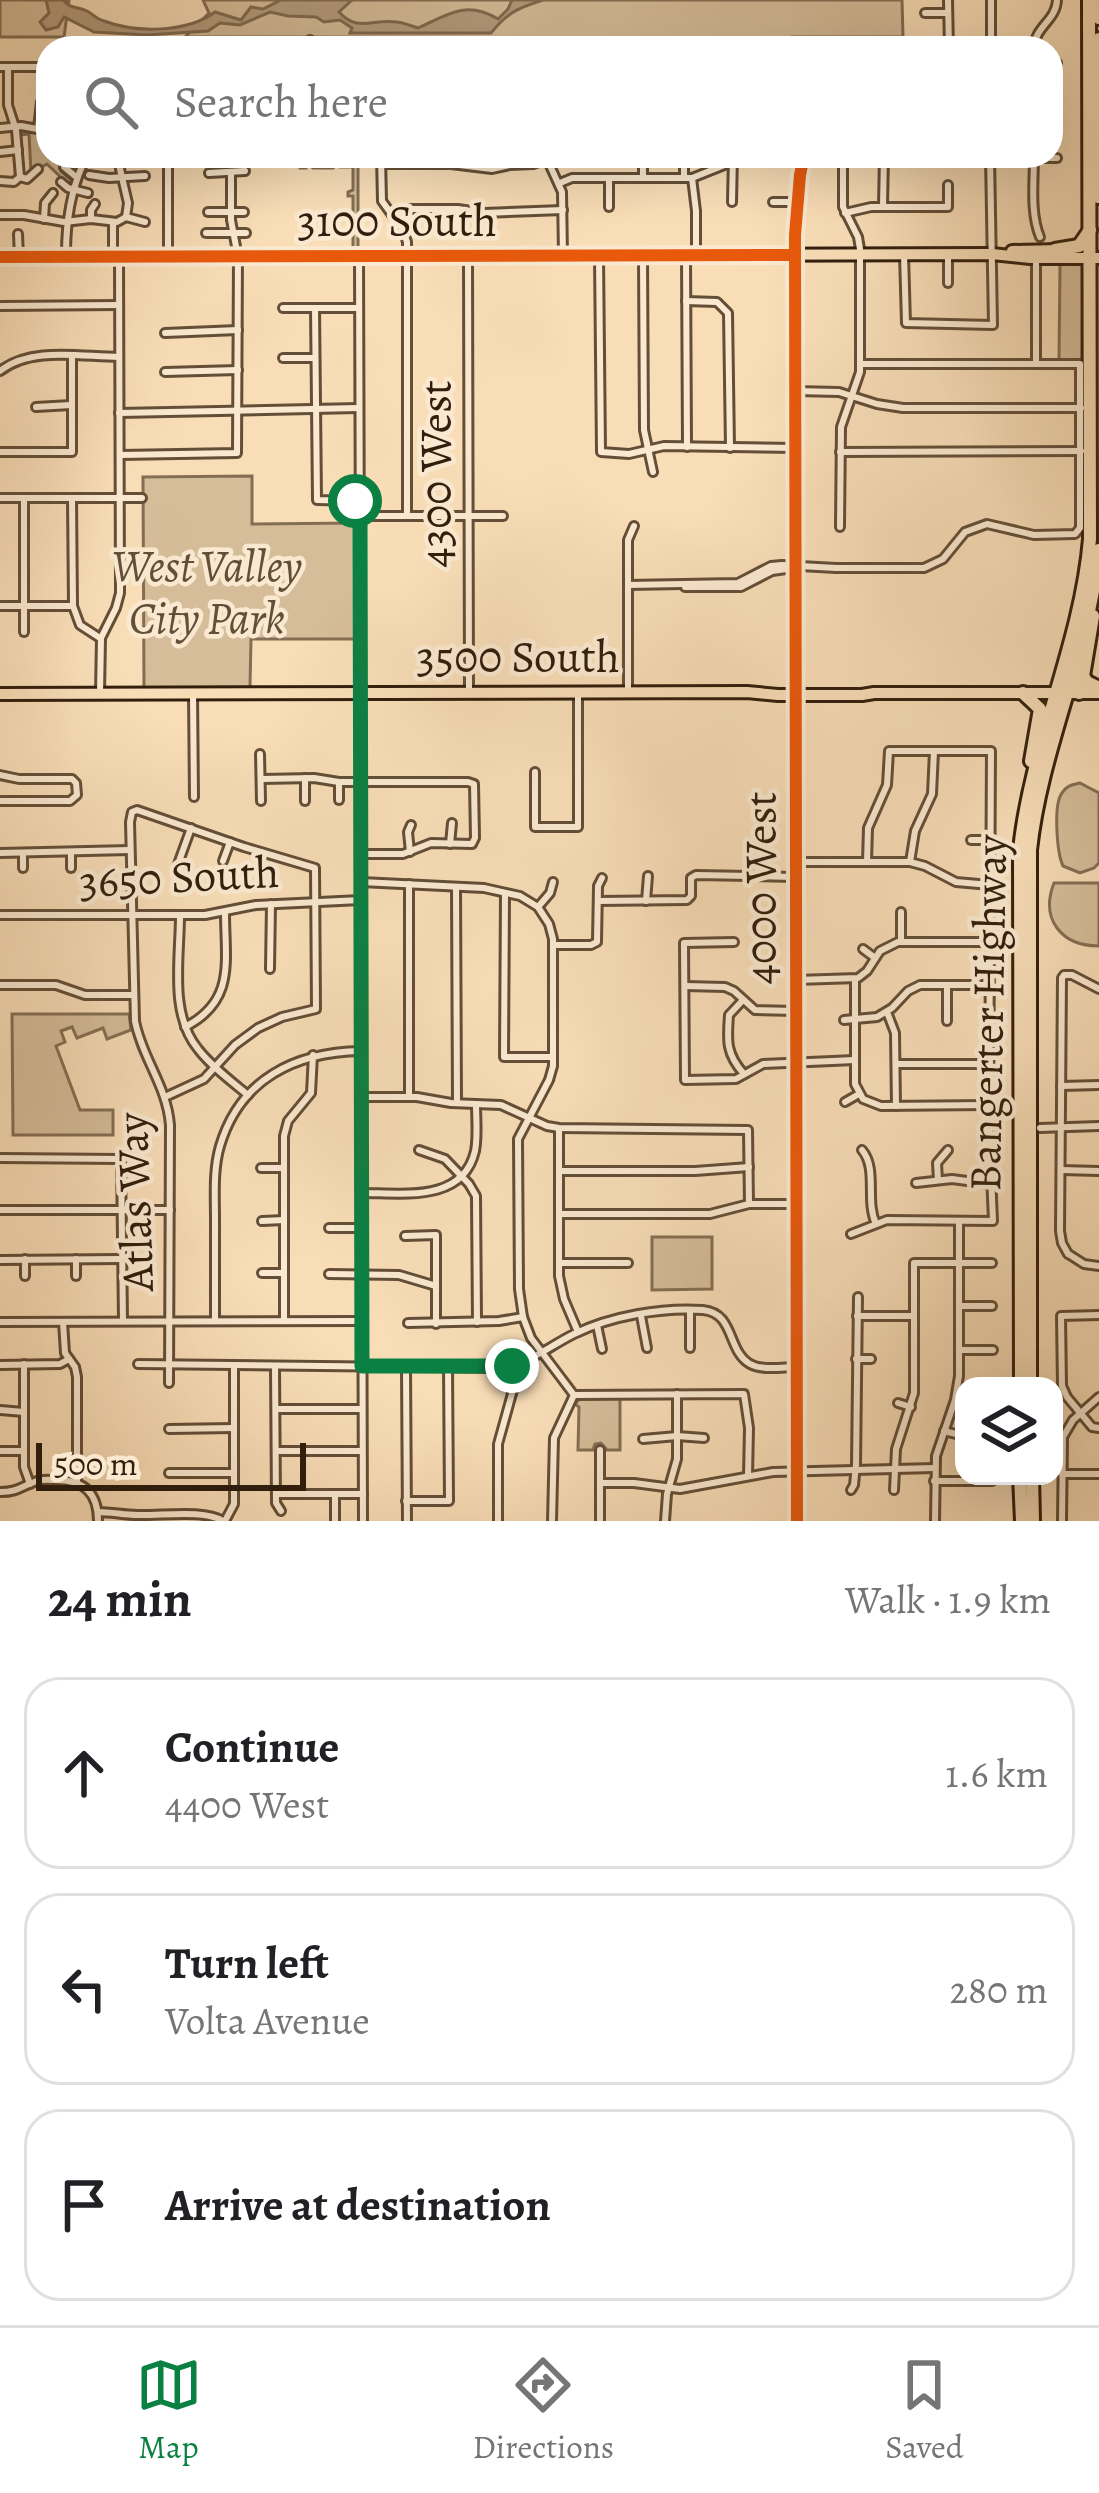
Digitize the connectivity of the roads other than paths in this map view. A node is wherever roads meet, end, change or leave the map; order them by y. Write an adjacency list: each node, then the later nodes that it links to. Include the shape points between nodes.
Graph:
1 (948, 0): 7 (street)
2 (991, 0): 10 (street)
3 (1057, 0): 11 (street)
4 (1089, 0): 12 (highway, Bangerter Highway)
5 (1098, 0): 8 (highway)
6 (925, 13): 7 (street)
7 (948, 13): 9 (street)
8 (1099, 18)
9 (949, 36)
10 (991, 36)
11 (1035, 36)
12 (1094, 43): 18 (highway, Bangerter Highway); 76 (highway, Bangerter Highway)
13 (17, 56): 14 (street)
14 (8, 67): 15 (street)
15 (15, 126): 16 (street); 17 (street); 19 (street)
16 (0, 128)
17 (36, 128)
18 (1098, 139): 88 (highway, Bangerter Highway)
19 (18, 150): 20 (street); 43 (street)
20 (0, 152)
21 (65, 168): 41 (street)
22 (82, 168): 41 (street)
23 (120, 168): 44 (street)
24 (168, 168): 100 (street)
25 (381, 168): 72 (street, via 382,201)
26 (552, 168): 50 (street)
27 (643, 168): 46 (street)
28 (686, 168): 47 (street)
29 (716, 168): 47 (street)
30 (733, 168): 57 (street)
31 (802, 168): 59 (street, 4000 West)
32 (843, 168): 67 (street)
33 (884, 168): 61 (street)
34 (991, 168): 87 (street)
35 (1034, 168): 81 (street)
36 (38, 169): 43 (street)
37 (245, 171): 39 (street)
38 (209, 173): 39 (street)
39 (231, 173): 53 (street)
40 (89, 175): 44 (street)
41 (75, 176): 52 (street)
42 (145, 176): 44 (street)
43 (20, 177): 48 (street)
44 (122, 177): 69 (street)
45 (609, 178): 46 (street); 50 (street); 62 (street)
46 (643, 178): 47 (street)
47 (688, 178): 96 (street, via 696,209)
48 (0, 182)
49 (61, 182): 52 (street)
50 (560, 183): 63 (street)
51 (948, 184): 61 (street, via 948,206)
52 (74, 190): 55 (street); 73 (street)
53 (231, 192): 54 (street); 65 (street)
54 (245, 192)
55 (88, 193)
56 (53, 194): 70 (street)
57 (732, 202)
58 (772, 202): 59 (street)
59 (799, 202): 89 (street, 4000 West)
60 (95, 204): 71 (street)
61 (883, 206): 67 (street)
62 (609, 207)
63 (563, 210): 72 (street, via 410,209); 93 (street)
64 (208, 212): 65 (street)
65 (231, 212): 66 (street); 78 (street)
66 (244, 212)
67 (845, 213): 84 (street)
68 (0, 215): 70 (street)
69 (126, 217): 74 (street); 75 (street)
70 (44, 219): 73 (street)
71 (91, 219): 73 (street); 74 (street)
72 (394, 219): 91 (street)
73 (68, 222): 99 (street)
74 (113, 222): 83 (street)
75 (145, 222)
76 (1090, 229): 82 (highway, via 1078,246); 88 (highway, Bangerter Highway)
77 (206, 233): 78 (street)
78 (235, 233): 79 (street); 101 (street)
79 (246, 233)
80 (18, 235): 98 (street)
81 (1040, 237)
82 (1055, 250): 87 (main road, 3100 South); 88 (main road, 3100 South)
83 (116, 253): 99 (main road, 3100 South); 100 (main road, 3100 South); 105 (street)
84 (860, 254): 85 (main road, 3100 South); 89 (main road, 3100 South); 120 (street)
85 (904, 254): 86 (main road, 3100 South); 87 (street, via 906,323 993,326)
86 (948, 254): 87 (main road, 3100 South); 103 (street)
87 (992, 254): 102 (main road, 3100 South)
88 (1093, 254): 102 (main road, 3100 South); 112 (highway, Bangerter Highway); 122 (highway, Bangerter Highway)
89 (795, 255): 96 (main road, 3100 South); 126 (street, 4000 West)
90 (359, 256): 91 (main road, 3100 South); 101 (main road, 3100 South); 109 (street)
91 (407, 256): 92 (main road, 3100 South); 152 (street)
92 (468, 256): 93 (main road, 3100 South); 153 (street, 4300 West)
93 (563, 256): 94 (main road, 3100 South)
94 (599, 256): 95 (main road, 3100 South); 139 (street, via 601,452)
95 (643, 256): 96 (main road, 3100 South); 139 (street)
96 (691, 256): 104 (street)
97 (0, 257): 98 (main road, 3100 South)
98 (20, 257): 99 (main road, 3100 South)
99 (66, 257)
100 (168, 257): 101 (main road, 3100 South)
101 (238, 257): 110 (street)
102 (1036, 258): 121 (street)
103 (948, 283)
104 (686, 302): 136 (street); 137 (street, via 717,302 730,319)
105 (119, 305): 106 (street); 115 (street)
106 (0, 306)
107 (283, 308): 108 (street)
108 (315, 308): 109 (street); 118 (street)
109 (359, 308): 132 (street)
110 (238, 331): 111 (street); 123 (street)
111 (165, 333)
112 (1099, 338): 119 (highway, Bangerter Highway)
113 (21, 348): 116 (street)
114 (71, 356): 115 (street); 116 (street); 128 (street)
115 (119, 357): 134 (street)
116 (23, 358): 124 (street)
117 (283, 358): 118 (street)
118 (315, 358): 131 (street)
119 (1099, 361)
120 (860, 364): 121 (street); 127 (street)
121 (1036, 364): 122 (street)
122 (1086, 369): 133 (street); 135 (highway, via 1095,384); 159 (highway, Bangerter Highway)
123 (238, 370): 125 (street); 130 (street)
124 (0, 371)
125 (165, 372)
126 (795, 391): 127 (street); 138 (street, 4000 West)
127 (851, 396): 133 (street, via 903,408); 142 (street)
128 (71, 405): 129 (street); 141 (street, via 72,452)
129 (36, 407)
130 (238, 408): 131 (street); 134 (street); 143 (street, via 237,453)
131 (315, 408): 132 (street); 150 (street, via 317,500)
132 (359, 408): 150 (street)
133 (1081, 408): 140 (street)
134 (119, 413): 143 (street)
135 (1099, 440)
136 (687, 447): 137 (street); 139 (street)
137 (730, 448): 138 (street)
138 (795, 448): 158 (street, 4000 West)
139 (648, 450): 144 (street)
140 (1081, 451): 142 (street); 158 (street, via 1076,533 1034,535 987,524 965,532 928,567)
141 (0, 452)
142 (840, 452): 156 (street)
143 (120, 455): 148 (street)
144 (652, 472)
145 (0, 498): 146 (street)
146 (24, 498): 147 (street); 162 (street)
147 (72, 498): 148 (street); 163 (street)
148 (122, 498): 149 (street); 167 (street, via 120,593)
149 (142, 498)
150 (359, 501): 151 (street)
151 (360, 516): 152 (street); 169 (street)
152 (407, 516): 153 (street)
153 (469, 516): 154 (street); 170 (street, 4300 West)
154 (503, 516)
155 (634, 526): 160 (street)
156 (840, 527)
157 (1099, 550): 159 (highway, Bangerter Highway)
158 (796, 567): 160 (street, via 741,587); 173 (street, 4000 West)
159 (1091, 573): 168 (highway, via 1097,589 1083,674); 177 (highway, Bangerter Highway); 177 (highway, Bangerter Highway)
160 (628, 585): 172 (street)
161 (0, 606): 162 (street)
162 (25, 606): 163 (street); 165 (street)
163 (73, 606): 164 (street)
164 (80, 626): 166 (street); 167 (street)
165 (24, 632)
166 (71, 633)
167 (100, 638): 174 (street)
168 (1099, 690): 177 (main road, 3500 South)
169 (361, 692): 170 (main road, 3500 South); 175 (main road, 3500 South); 187 (street)
170 (469, 692): 171 (main road, 3500 South)
171 (578, 692): 172 (main road, 3500 South); 182 (street, via 578,827 535,827)
172 (628, 692): 173 (main road, 3500 South)
173 (796, 692): 176 (main road, 3500 South); 209 (street, 4000 West)
174 (100, 693): 175 (main road, 3500 South); 178 (main road, 3500 South)
175 (193, 693): 188 (street)
176 (1023, 693): 177 (main road, 3500 South); 207 (highway, via 1040,710)
177 (1062, 693): 179 (highway, Bangerter Highway); 193 (highway, Bangerter Highway)
178 (0, 694)
179 (1041, 751): 193 (highway); 207 (highway, Bangerter Highway)
180 (934, 752): 198 (street, via 991,751); 210 (street, via 889,752); 211 (street, via 933,790)
181 (260, 754): 185 (street)
182 (535, 772)
183 (0, 775): 190 (street, via 72,779 77,787 73,800)
184 (305, 778): 185 (street); 186 (street); 192 (street)
185 (260, 779): 191 (street)
186 (339, 782): 187 (street); 189 (street)
187 (361, 782): 200 (street, via 471,782 474,840); 206 (street)
188 (194, 796)
189 (340, 800)
190 (0, 801)
191 (261, 801)
192 (305, 801)
193 (1034, 818): 375 (highway, Bangerter Highway)
194 (452, 823): 200 (street)
195 (411, 825): 202 (street)
196 (191, 828): 199 (street); 201 (street, Atlas Way, via 134,810); 212 (street)
197 (971, 840): 198 (street)
198 (991, 840): 223 (street)
199 (230, 842): 208 (street); 229 (street, via 315,868)
200 (450, 844): 202 (street)
201 (130, 850): 205 (street); 235 (street, Atlas Way)
202 (410, 852): 206 (street)
203 (0, 853): 204 (street)
204 (23, 853): 205 (street); 213 (street)
205 (71, 853): 214 (street)
206 (361, 854): 219 (street)
207 (1020, 857): 374 (highway, Bangerter Highway)
208 (223, 861)
209 (796, 862): 210 (street); 217 (street, 4000 West)
210 (867, 862): 211 (street)
211 (910, 862): 223 (street, via 956,882)
212 (178, 864)
213 (23, 868)
214 (71, 868)
215 (733, 875): 217 (street); 222 (street); 228 (street, via 693,876 687,900)
216 (648, 876): 228 (street)
217 (796, 877): 245 (street, 4000 West)
218 (602, 878): 227 (street)
219 (361, 882): 221 (street); 226 (street)
220 (553, 882): 231 (street)
221 (409, 884): 224 (street); 273 (street)
222 (732, 885)
223 (990, 885): 239 (street)
224 (457, 886): 225 (street); 276 (street)
225 (505, 892): 231 (street); 261 (street, via 504,1057)
226 (361, 900): 229 (street, 3650 South); 259 (street)
227 (598, 901): 228 (street); 240 (street, via 596,944)
228 (646, 901)
229 (315, 902): 230 (street, 3650 South); 266 (street, via 316,1009 258,1028)
230 (272, 904): 233 (street, 3650 South); 243 (street)
231 (538, 908): 240 (street)
232 (901, 912): 238 (street)
233 (225, 913): 236 (street, 3650 South); 258 (street, via 221,993)
234 (0, 915): 235 (street, 3650 South)
235 (132, 915): 236 (street, 3650 South); 251 (street, Atlas Way)
236 (180, 916): 258 (street)
237 (734, 942): 249 (street, via 684,943)
238 (901, 942): 239 (street); 242 (street)
239 (989, 942): 248 (street)
240 (553, 945): 261 (street)
241 (862, 949): 242 (street)
242 (875, 958): 244 (street)
243 (269, 969)
244 (855, 979): 245 (street); 256 (street)
245 (796, 980): 253 (street, 4000 West)
246 (0, 985): 251 (street)
247 (947, 985): 248 (street); 254 (street, via 914,987); 257 (street)
248 (989, 985): 265 (street)
249 (685, 986): 252 (street, via 725,987); 267 (street, via 685,1080)
250 (1099, 989): 269 (street, via 1064,975)
251 (134, 995): 272 (street, Atlas Way, via 139,1040)
252 (743, 1000): 253 (street, via 759,1011); 267 (street, via 729,1015 728,1048)
253 (796, 1011): 263 (street, 4000 West)
254 (887, 1012): 256 (street); 264 (street)
255 (844, 1020): 256 (street)
256 (855, 1020): 262 (street)
257 (946, 1021)
258 (185, 1027): 266 (street)
259 (362, 1052): 260 (street); 274 (street)
260 (313, 1055): 271 (street); 291 (street, via 311,1093 284,1131)
261 (553, 1057): 280 (street)
262 (855, 1060): 263 (street); 270 (street)
263 (796, 1064): 267 (street, via 763,1064); 301 (street, 4000 West)
264 (896, 1064): 265 (street); 279 (street)
265 (989, 1064): 278 (street)
266 (216, 1067): 271 (street); 272 (street)
267 (743, 1074)
268 (1099, 1085): 269 (street)
269 (1061, 1086): 282 (street)
270 (859, 1094): 275 (street); 279 (street, via 873,1105)
271 (248, 1095): 342 (street, via 217,1159)
272 (165, 1096): 304 (street, Atlas Way)
273 (409, 1096): 274 (street); 276 (street)
274 (362, 1097): 299 (street)
275 (845, 1102)
276 (457, 1103): 277 (street)
277 (476, 1104): 280 (street); 295 (street, via 475,1149)
278 (989, 1105): 279 (street); 298 (street)
279 (896, 1106)
280 (529, 1116): 283 (street); 340 (street, via 518,1139)
281 (1099, 1126): 282 (street)
282 (1060, 1127): 284 (street); 292 (street)
283 (559, 1128): 289 (street, via 748,1130); 293 (street)
284 (1040, 1128)
285 (419, 1150): 295 (street, via 441,1156)
286 (862, 1150): 309 (street)
287 (948, 1150): 296 (street)
288 (0, 1158): 303 (street, via 121,1160)
289 (749, 1167): 293 (street); 300 (street)
290 (261, 1168): 291 (street)
291 (284, 1168): 306 (street)
292 (1060, 1170): 294 (street); 314 (street, via 1060,1234)
293 (559, 1171): 305 (street)
294 (1099, 1171)
295 (461, 1176): 299 (street, via 434,1192); 348 (street, via 477,1202)
296 (938, 1180): 297 (street); 298 (street)
297 (916, 1183)
298 (991, 1184): 308 (street, via 993,1221)
299 (362, 1193): 311 (street)
300 (749, 1204): 301 (street); 305 (street, via 710,1214)
301 (796, 1204): 372 (street, 4000 West)
302 (0, 1210): 303 (street)
303 (122, 1210): 304 (street); 318 (street)
304 (170, 1210): 341 (street, Atlas Way)
305 (559, 1214): 320 (street)
306 (284, 1220): 307 (street); 326 (street)
307 (262, 1221)
308 (959, 1222): 309 (street); 322 (street)
309 (876, 1223): 312 (street)
310 (329, 1228): 311 (street)
311 (362, 1228): 328 (street)
312 (851, 1234)
313 (405, 1236): 331 (street, via 436,1235)
314 (1068, 1254): 319 (street); 324 (street)
315 (0, 1259): 316 (street)
316 (25, 1259): 317 (street); 329 (street)
317 (76, 1259): 318 (street); 330 (street)
318 (122, 1259): 347 (street)
319 (1059, 1262)
320 (559, 1263): 321 (street); 352 (street)
321 (628, 1263)
322 (959, 1263): 323 (street); 333 (street); 338 (street, via 914,1263)
323 (992, 1263)
324 (1099, 1266)
325 (262, 1273): 326 (street)
326 (284, 1273): 343 (street)
327 (329, 1274): 328 (street)
328 (362, 1275): 331 (street); 344 (street)
329 (25, 1276)
330 (76, 1276)
331 (436, 1286): 350 (street)
332 (858, 1297): 337 (street)
333 (959, 1306): 334 (street); 356 (street)
334 (992, 1306)
335 (690, 1310): 336 (street); 355 (street); 372 (street, via 722,1318 750,1364)
336 (640, 1316): 351 (street); 354 (street)
337 (857, 1316): 338 (street); 360 (street)
338 (914, 1316): 382 (street)
339 (1099, 1316): 387 (street, via 1061,1316 1062,1386)
340 (523, 1317): 348 (street); 358 (street)
341 (170, 1321): 342 (street); 347 (street); 365 (street, Atlas Way)
342 (215, 1321): 343 (street)
343 (284, 1321): 344 (street)
344 (362, 1321): 366 (street)
345 (0, 1322): 346 (street)
346 (63, 1322): 347 (street); 359 (street)
347 (123, 1322)
348 (477, 1322): 350 (street)
349 (408, 1323): 350 (street)
350 (436, 1324)
351 (597, 1325): 352 (street); 353 (street)
352 (578, 1332): 358 (street)
353 (602, 1348)
354 (647, 1348)
355 (690, 1348)
356 (959, 1350): 357 (street); 373 (street)
357 (992, 1350)
358 (542, 1354): 369 (street); 378 (street)
359 (69, 1359): 362 (street); 411 (street, via 77,1377)
360 (856, 1359): 361 (street); 404 (street)
361 (871, 1359)
362 (24, 1364): 364 (street); 386 (street)
363 (138, 1364): 365 (street)
364 (0, 1365)
365 (170, 1366): 370 (street); 376 (street, Atlas Way)
366 (362, 1366): 367 (street); 371 (street); 384 (street)
367 (406, 1366): 368 (street); 425 (street)
368 (448, 1366): 369 (street); 425 (street, via 449,1501)
369 (512, 1366): 432 (street, via 498,1450)
370 (234, 1367): 371 (street); 388 (street)
371 (275, 1367): 383 (street)
372 (797, 1367): 405 (street, 4000 West)
373 (960, 1377)
374 (1024, 1377)
375 (1024, 1377)
376 (169, 1383)
377 (676, 1394): 378 (street); 393 (street); 410 (street, via 744,1394)
378 (574, 1396): 433 (street, via 554,1438)
379 (1099, 1397): 387 (street)
380 (898, 1403): 382 (street)
381 (955, 1404): 391 (street)
382 (911, 1407): 402 (street)
383 (276, 1409): 384 (street); 400 (street)
384 (362, 1409): 401 (street)
385 (0, 1410): 386 (street)
386 (24, 1412): 399 (street)
387 (1081, 1413): 390 (street); 396 (street)
388 (234, 1428): 389 (street); 407 (street)
389 (169, 1429)
390 (1099, 1429)
391 (944, 1431): 392 (street); 403 (street)
392 (955, 1434)
393 (676, 1436): 394 (street); 395 (street); 418 (street)
394 (704, 1438)
395 (643, 1439)
396 (1063, 1447)
397 (600, 1450): 414 (street)
398 (0, 1451): 399 (street)
399 (24, 1451): 415 (street)
400 (276, 1451): 401 (street); 422 (street)
401 (362, 1451): 424 (street)
402 (895, 1468): 403 (street); 404 (street); 420 (street)
403 (935, 1468): 412 (street)
404 (855, 1470): 405 (street); 419 (street)
405 (797, 1471): 410 (street); 436 (street, 4000 West)
406 (169, 1473): 407 (street)
407 (234, 1473): 428 (street)
408 (1063, 1474): 409 (street)
409 (1099, 1474)
410 (748, 1476): 418 (street)
411 (77, 1481): 415 (street); 427 (street)
412 (934, 1481): 413 (street); 437 (street)
413 (955, 1481)
414 (600, 1483): 418 (street); 434 (street)
415 (30, 1484): 421 (street)
416 (1027, 1485): 438 (highway)
417 (1061, 1485): 439 (street)
418 (668, 1488): 435 (street)
419 (851, 1490)
420 (895, 1490)
421 (0, 1492)
422 (276, 1494): 423 (street); 426 (street)
423 (335, 1494): 424 (street); 429 (street)
424 (362, 1494): 430 (street)
425 (406, 1501): 431 (street)
426 (280, 1511)
427 (98, 1512): 428 (street)
428 (224, 1521)
429 (335, 1521)
430 (363, 1521)
431 (406, 1521)
432 (498, 1521)
433 (552, 1521)
434 (600, 1521)
435 (665, 1521)
436 (797, 1521)
437 (934, 1521)
438 (1028, 1521)
439 (1061, 1521)

